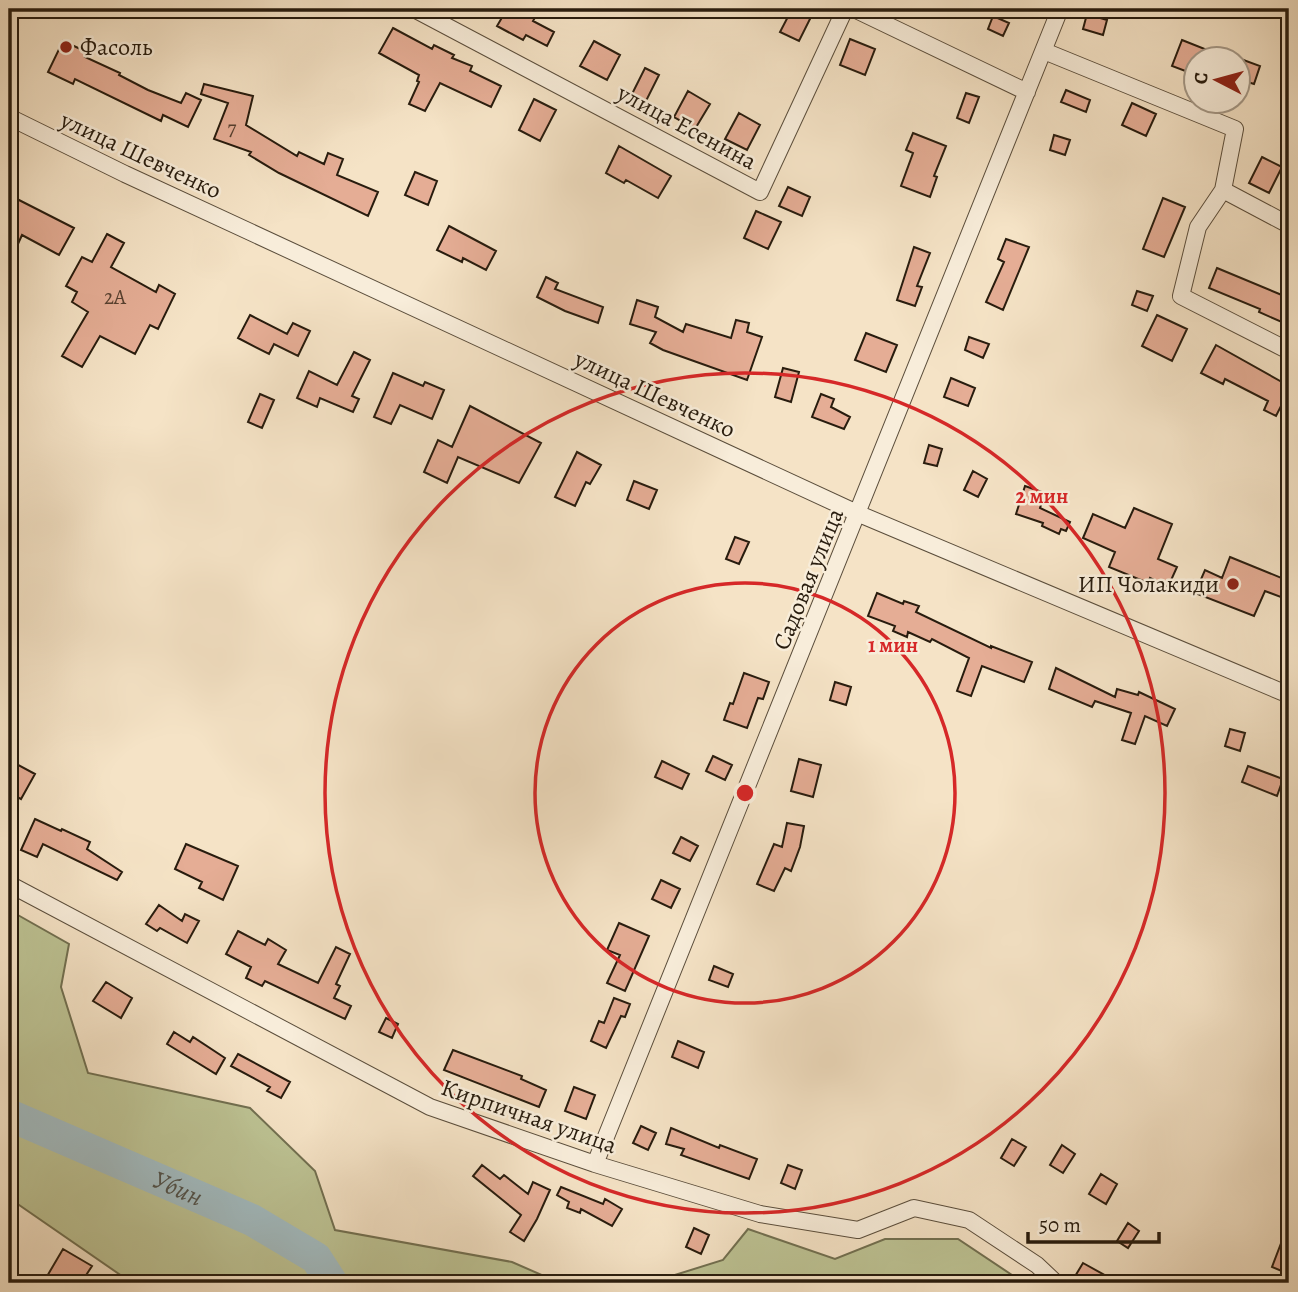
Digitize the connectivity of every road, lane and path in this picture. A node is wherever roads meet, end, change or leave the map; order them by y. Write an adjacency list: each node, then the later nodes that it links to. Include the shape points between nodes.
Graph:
1 (414, 9): 2 (street, улица Есенина, via 760,192)
2 (845, 9)
3 (854, 9): 6 (street)
4 (1060, 9): 5 (street, Садовая улица)
5 (1044, 51): 6 (street, Садовая улица); 8 (street, via 1235,129)
6 (1027, 92): 11 (street, Садовая улица)
7 (9, 117): 11 (street, улица Шевченко)
8 (1223, 190): 9 (street); 10 (street, via 1198,227 1181,296)
9 (1289, 225)
10 (1289, 351)
11 (859, 514): 12 (street, улица Шевченко); 14 (street, Садовая улица)
12 (1289, 695)
13 (9, 884): 14 (street, Кирпичная улица, via 430,1108)
14 (595, 1164): 15 (street, Кирпичная улица, via 760,1214 858,1230 914,1208 968,1220 1037,1265)
15 (1056, 1283)

